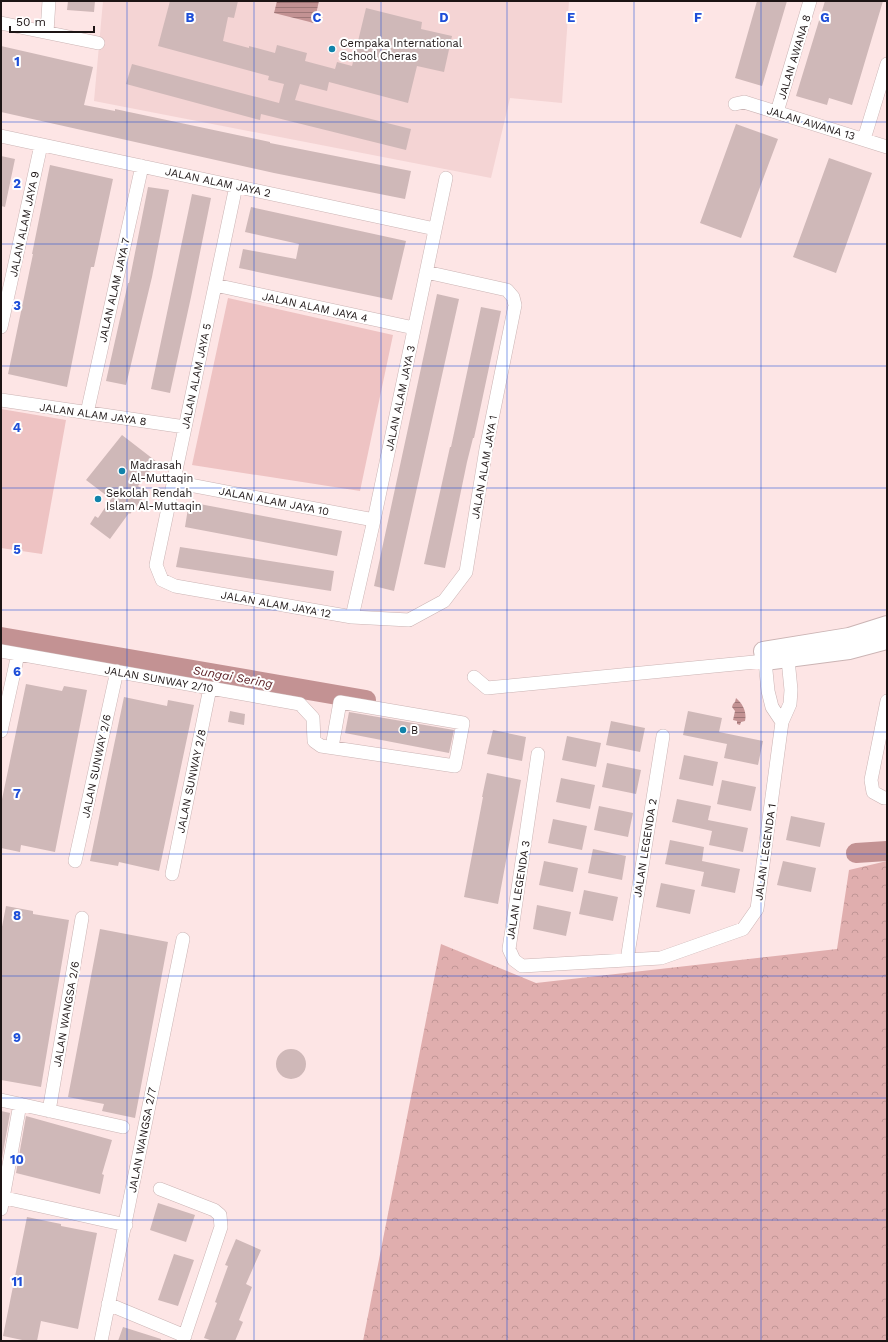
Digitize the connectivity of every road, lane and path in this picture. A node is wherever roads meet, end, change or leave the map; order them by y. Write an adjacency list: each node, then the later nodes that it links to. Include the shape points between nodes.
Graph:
1 (49, 1): 4 (street)
2 (810, 1): 9 (street, JALAN AWANA 8)
3 (1, 23): 4 (street)
4 (47, 32): 5 (street)
5 (98, 43)
6 (887, 64): 7 (street)
7 (882, 96): 11 (street)
8 (735, 104): 9 (street, JALAN AWANA 13, via 744,102)
9 (777, 112): 11 (street, JALAN AWANA 13)
10 (1, 136): 12 (street, JALAN ALAM JAYA 2)
11 (864, 139): 13 (street, JALAN AWANA 13)
12 (41, 145): 14 (street, JALAN ALAM JAYA 2); 20 (street, JALAN ALAM JAYA 9)
13 (887, 147)
14 (142, 166): 16 (street, JALAN ALAM JAYA 2); 23 (street, JALAN ALAM JAYA 7)
15 (446, 178): 17 (street, JALAN ALAM JAYA 3)
16 (236, 186): 17 (street, JALAN ALAM JAYA 2); 19 (street, JALAN ALAM JAYA 5)
17 (435, 229): 18 (street, JALAN ALAM JAYA 3)
18 (426, 272): 21 (street, JALAN ALAM JAYA 3); 29 (street, JALAN ALAM JAYA 1, via 507,290 513,296 515,305 486,449 466,572 444,601)
19 (215, 285): 21 (street, JALAN ALAM JAYA 4); 24 (street, JALAN ALAM JAYA 5)
20 (1, 327)
21 (414, 328): 26 (street, JALAN ALAM JAYA 3)
22 (1, 400): 23 (street, JALAN ALAM JAYA 8)
23 (87, 413): 24 (street, JALAN ALAM JAYA 8)
24 (186, 427): 25 (street, JALAN ALAM JAYA 5)
25 (174, 482): 26 (street, JALAN ALAM JAYA 10); 27 (street, JALAN ALAM JAYA 5)
26 (374, 520): 28 (street, JALAN ALAM JAYA 3)
27 (156, 565): 28 (street, JALAN ALAM JAYA 12, via 162,580 175,586)
28 (352, 617): 29 (street, JALAN ALAM JAYA 12)
29 (409, 620)
30 (887, 625): 33 (street)
31 (887, 640): 33 (street, via 849,650)
32 (1, 651): 34 (street, JALAN SUNWAY 2/10)
33 (788, 652): 35 (street); 40 (street, JALAN LEGENDA 1, via 790,704)
34 (18, 654): 36 (street, JALAN SUNWAY 2/10); 41 (street)
35 (764, 656): 37 (street, via 487,688); 40 (street, via 772,707)
36 (117, 671): 38 (street, JALAN SUNWAY 2/10); 46 (street, JALAN SUNWAY 2/6)
37 (474, 677)
38 (210, 688): 43 (street, JALAN SUNWAY 2/10, via 300,704 313,718 314,741 321,746); 47 (street, JALAN SUNWAY 2/8)
39 (887, 701): 45 (street, via 871,780 872,792)
40 (782, 722): 50 (street, JALAN LEGENDA 1, via 757,909 743,929 661,958)
41 (1, 730)
42 (663, 736): 50 (street, JALAN LEGENDA 2)
43 (332, 747): 43 (street, JALAN SUNWAY 2/10, via 455,766 463,723 340,702)
44 (538, 754): 50 (street, JALAN LEGENDA 3, via 509,949 514,960 522,966)
45 (887, 798)
46 (75, 861)
47 (172, 874)
48 (82, 918): 53 (street, JALAN WANGSA 2/6)
49 (183, 939): 57 (street, JALAN WANGSA 2/7)
50 (627, 960)
51 (1, 1100): 52 (street)
52 (20, 1104): 53 (street); 56 (street)
53 (49, 1110): 54 (street)
54 (123, 1127)
55 (160, 1189): 59 (street, via 214,1210 220,1215 221,1227)
56 (2, 1201): 57 (street)
57 (126, 1224): 58 (street, JALAN WANGSA 2/7)
58 (108, 1304): 59 (street); 60 (street, JALAN WANGSA 2/7)
59 (184, 1338)
60 (101, 1341)

